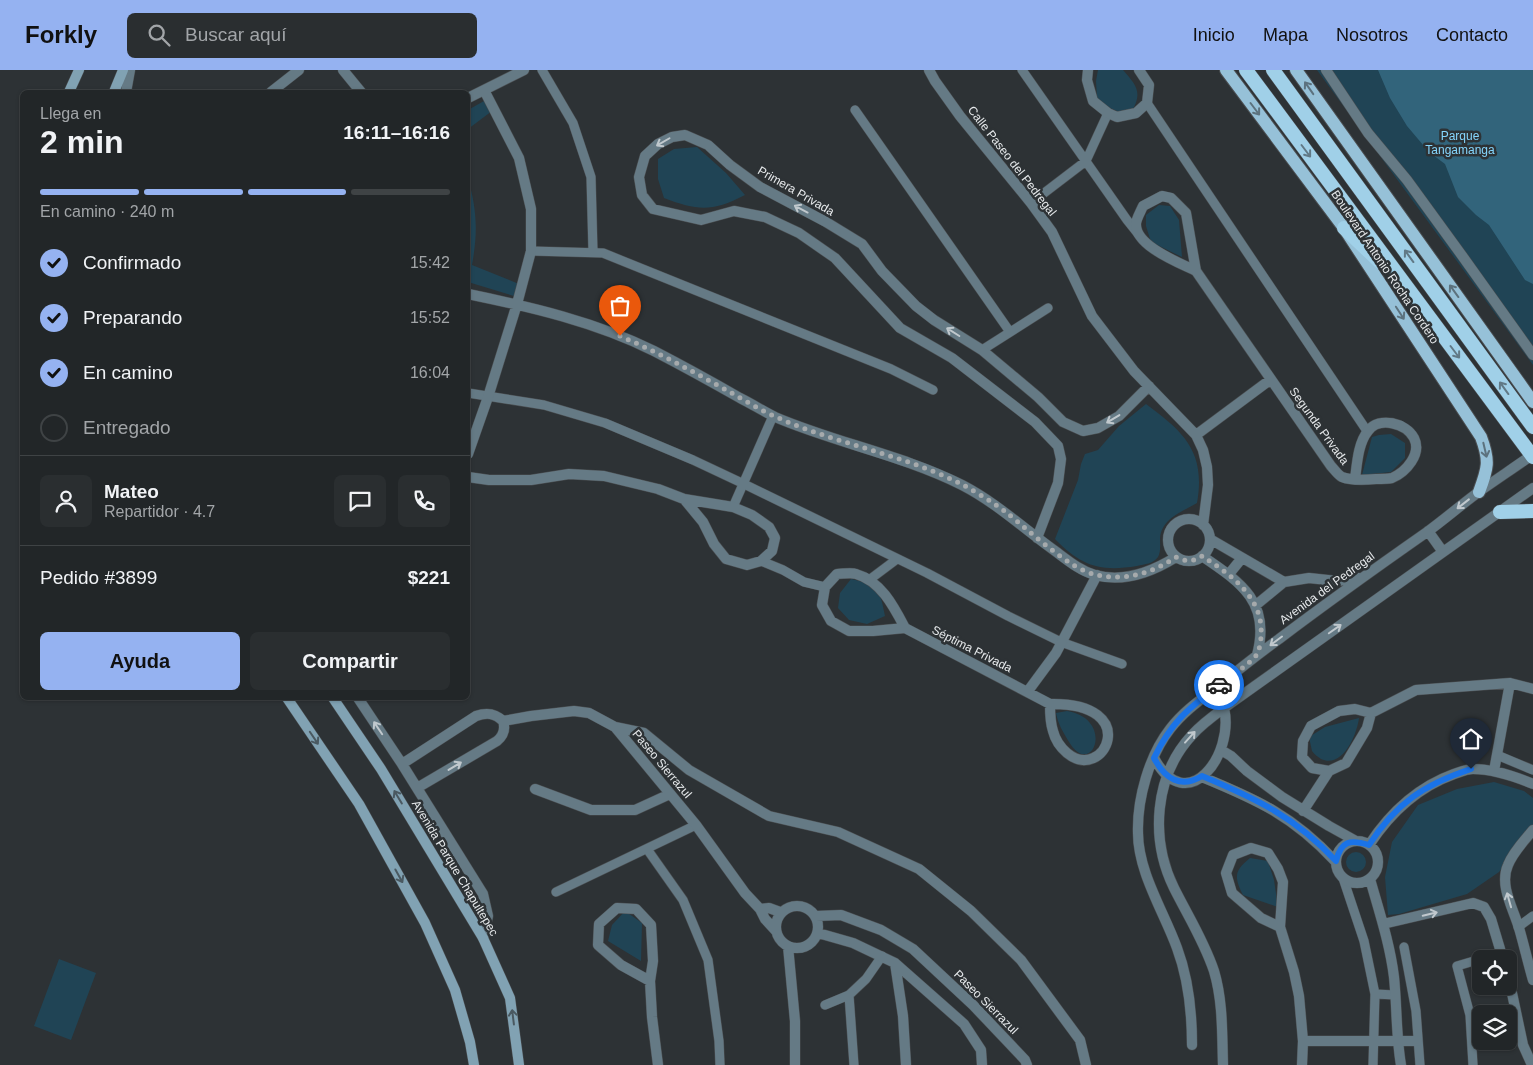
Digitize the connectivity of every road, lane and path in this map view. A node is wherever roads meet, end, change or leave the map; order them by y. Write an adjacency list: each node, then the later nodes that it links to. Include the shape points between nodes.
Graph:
1 (79, 70): 17 (main road)
2 (123, 70): 18 (main road)
3 (130, 70): 19 (street)
4 (299, 70): 20 (street)
5 (343, 70): 21 (street)
6 (524, 70): 22 (street)
7 (542, 70): 32 (street, via 573,123 591,177)
8 (929, 70): 28 (street, Calle Paseo del Pedregal, via 960,116)
9 (1022, 70): 27 (street)
10 (1088, 70): 26 (street, via 1087,80 1093,101)
11 (1139, 70): 24 (street, via 1149,86)
12 (1226, 70): 29 (main road, Boulevard Antonio Rocha Cordero, one-way to 29)
13 (1246, 70): 34 (highway, one-way to 34)
14 (1273, 70): 48 (highway, one-way to 14)
15 (1296, 70): 46 (main road, one-way to 15)
16 (1326, 70): 40 (street, via 1368,133 1407,180)
17 (70, 90)
18 (115, 90)
19 (126, 90)
20 (274, 90)
21 (359, 90)
22 (484, 90): 23 (street); 31 (street, via 519,158 531,209)
23 (470, 97)
24 (1147, 104): 26 (street, via 1136,113 1117,117); 49 (street)
25 (855, 110): 38 (street)
26 (1108, 113): 27 (street)
27 (1086, 161): 28 (street); 30 (street)
28 (1031, 203): 42 (street, Calle Paseo del Pedregal, via 1052,232 1092,316)
29 (1344, 228): 34 (highway); 57 (main road, Boulevard Antonio Rocha Cordero, one-way to 57, via 1481,436 1487,463)
30 (1139, 235): 33 (street, via 1149,246); 33 (street, via 1136,224 1143,206 1162,196 1171,198 1186,213)
31 (531, 251): 32 (street); 36 (street)
32 (594, 252): 43 (street, via 656,273 890,369)
33 (1196, 271): 41 (street, Segunda Privada)
34 (1407, 288): 52 (highway, one-way to 52)
35 (470, 294): 36 (street)
36 (517, 304): 45 (street); 47 (street, via 603,329 653,350)
37 (1048, 308): 38 (street)
38 (1010, 332): 39 (street)
39 (982, 350): 42 (street, Primera Privada, one-way to 39, via 1119,416 1098,428 1083,431 1063,422); 64 (street, Primera Privada, one-way to 64, via 916,306 882,271 862,244 760,187 708,145 685,134 658,144 646,156 639,177 642,195 653,209 701,220 734,211 765,217 799,233 836,258 900,328 952,358 1035,422 1058,446 1061,459 1058,483)
40 (1533, 355)
41 (1270, 380): 50 (street); 54 (street, Segunda Privada, via 1331,466 1341,476)
42 (1148, 386): 50 (street, Calle Paseo del Pedregal)
43 (933, 390)
44 (470, 393): 45 (street)
45 (488, 397): 51 (street); 55 (street, via 544,405 605,423)
46 (1533, 402)
47 (774, 416): 55 (street); 64 (street, via 839,441 898,458 963,485 1006,512)
48 (1533, 427)
49 (1367, 431): 54 (street, via 1358,455); 54 (street, via 1381,423 1398,424 1414,439 1415,454 1404,470 1391,478)
50 (1196, 435): 62 (street, Calle Paseo del Pedregal, via 1207,467)
51 (470, 448)
52 (1532, 456): 57 (street, Avenida del Pedregal)
53 (470, 477): 58 (street, via 531,480 569,474 604,476 658,488)
54 (1355, 479)
55 (744, 484): 59 (street); 70 (street)
56 (1533, 488): 61 (street)
57 (1479, 492): 63 (street, Avenida del Pedregal, one-way to 63)
58 (684, 499): 59 (street); 71 (street, via 703,522 726,560 747,565)
59 (733, 507): 71 (street, via 769,527 774,538 772,551)
60 (1533, 511): 61 (highway)
61 (1500, 512): 66 (street)
62 (1203, 525): 65 (street); 68 (street, via 1198,521 1184,520 1173,526 1168,545)
63 (1428, 531): 66 (street); 74 (street, Avenida del Pedregal)
64 (1037, 538): 73 (street, via 1075,566)
65 (1210, 539): 67 (street); 69 (street)
66 (1443, 552): 90 (street, one-way to 66)
67 (1202, 556): 68 (street, via 1189,561); 72 (street)
68 (1176, 557): 73 (street, via 1158,568 1134,576)
69 (1242, 558): 72 (street); 76 (street)
70 (898, 559): 75 (street); 80 (street)
71 (760, 561): 77 (street, via 804,582)
72 (1229, 574): 78 (street)
73 (1097, 575): 80 (street)
74 (1360, 578): 76 (street, via 1336,581 1309,578); 81 (street, Avenida del Pedregal, one-way to 81)
75 (869, 580): 77 (street, via 855,573 837,574); 79 (street, via 877,585)
76 (1284, 582): 78 (street)
77 (825, 587): 79 (street, via 822,605 831,621 849,631)
78 (1256, 606): 81 (street, via 1262,628)
79 (904, 628): 85 (street, Séptima Privada)
80 (1061, 642): 82 (street); 85 (street)
81 (1257, 655): 96 (street, Avenida del Pedregal, via 1181,717)
82 (1122, 664)
83 (1510, 683): 84 (street); 91 (street, via 1416,690); 95 (street)
84 (1533, 689)
85 (1028, 691): 89 (street, Séptima Privada)
86 (288, 700): 149 (main road, one-way to 149, via 359,804 425,923 456,990)
87 (335, 700): 128 (main road, Avenida Parque Chapultepec, one-way to 87)
88 (359, 700): 97 (street, one-way to 88)
89 (1050, 704): 89 (street, Séptima Privada, via 1052,730 1063,749 1084,760 1102,752 1109,733 1098,714 1070,705)
90 (1224, 708): 94 (street, via 1226,735); 101 (street, one-way to 90, via 1193,734)
91 (1371, 713): 98 (street, via 1346,764); 98 (street, via 1356,709 1339,711 1312,726 1302,741 1302,757 1312,768)
92 (503, 721): 93 (street, Paseo Sierrazul, via 574,711 590,713); 97 (street, Paseo Sierrazul, via 494,714 476,716); 104 (street, one-way to 92, via 497,741 504,730)
93 (615, 727): 106 (street, Paseo Sierrazul); 158 (street, via 644,732 689,770 769,816 838,832 919,869 971,911 1021,960 1080,1040)
94 (1221, 750): 102 (street); 107 (street)
95 (1497, 755): 99 (street); 100 (street)
96 (1154, 758): 101 (street); 148 (street, Avenida del Pedregal, via 1140,799 1138,846 1187,978)
97 (402, 764): 104 (street)
98 (1329, 770): 109 (street)
99 (1533, 770)
100 (1494, 771): 103 (street); 113 (street, via 1471,769 1446,777 1409,798 1382,825)
101 (1167, 775): 102 (street, via 1183,783 1193,782); 159 (street, via 1160,806 1160,845 1164,864 1214,971 1222,1012)
102 (1202, 776): 108 (street)
103 (1533, 784)
104 (417, 788): 128 (street, via 483,894 488,916)
105 (535, 789): 106 (street, via 591,810 635,810)
106 (670, 794): 110 (street, Paseo Sierrazul)
107 (1282, 797): 108 (street); 109 (street)
108 (1274, 810): 115 (street, via 1307,833)
109 (1303, 811): 112 (street)
110 (696, 825): 114 (street); 119 (street, Paseo Sierrazul)
111 (1533, 830): 125 (street, one-way to 111, via 1505,876 1514,853)
112 (1356, 841): 113 (street); 115 (street, via 1338,851)
113 (1369, 845): 117 (street, via 1376,852 1378,862)
114 (647, 849): 118 (street); 152 (street, via 683,900 708,960)
115 (1336, 861): 116 (street, via 1337,870)
116 (1343, 878): 117 (street, via 1352,883); 139 (street, via 1364,941)
117 (1370, 879): 123 (street)
118 (556, 892)
119 (760, 909): 120 (street); 126 (street, Paseo Sierrazul)
120 (780, 912): 121 (street, via 797,905 808,908); 126 (street)
121 (816, 916): 127 (street); 157 (street, Paseo Sierrazul, via 841,915 881,930 913,949 973,1005)
122 (1533, 916): 125 (street)
123 (1383, 924): 131 (street, one-way to 131, via 1473,904 1484,907 1491,918); 136 (street)
124 (1280, 927): 124 (street, via 1283,882 1268,853 1251,848 1233,855 1226,874 1232,893 1261,918); 144 (street, via 1294,972)
125 (1518, 927): 137 (street)
126 (776, 931): 129 (street)
127 (818, 933): 129 (street, via 811,943 800,948); 132 (street, via 854,943)
128 (483, 938): 150 (main road, Avenida Parque Chapultepec, one-way to 128, via 510,998)
129 (788, 946): 153 (street, via 796,1021)
130 (1404, 947): 135 (street)
131 (1500, 950)
132 (882, 956): 133 (street); 140 (street, via 866,979)
133 (895, 963): 155 (street); 156 (street, via 964,1024 982,1050)
134 (1472, 963): 164 (street, via 1457,966 1470,1015)
135 (1409, 975): 136 (street); 145 (street, via 1416,1011)
136 (1394, 977): 141 (street)
137 (1533, 980)
138 (650, 981): 138 (street, via 621,965 598,945 599,924 616,908 636,909 651,925 653,961); 151 (street)
139 (1375, 994): 141 (street); 146 (street)
140 (849, 995): 143 (street); 154 (street)
141 (1395, 995): 147 (street)
142 (1512, 995): 165 (street, via 1523,1045)
143 (825, 1005)
144 (1303, 1041): 146 (street); 160 (street)
145 (1417, 1041): 147 (street); 163 (street)
146 (1373, 1042): 147 (street); 161 (street)
147 (1397, 1042): 162 (street)
148 (1192, 1045)
149 (474, 1065)
150 (519, 1065)
151 (658, 1065)
152 (720, 1065)
153 (795, 1065)
154 (854, 1065)
155 (906, 1065)
156 (982, 1065)
157 (1027, 1065)
158 (1086, 1065)
159 (1223, 1065)
160 (1302, 1065)
161 (1373, 1065)
162 (1401, 1065)
163 (1420, 1065)
164 (1473, 1065)
165 (1532, 1065)

